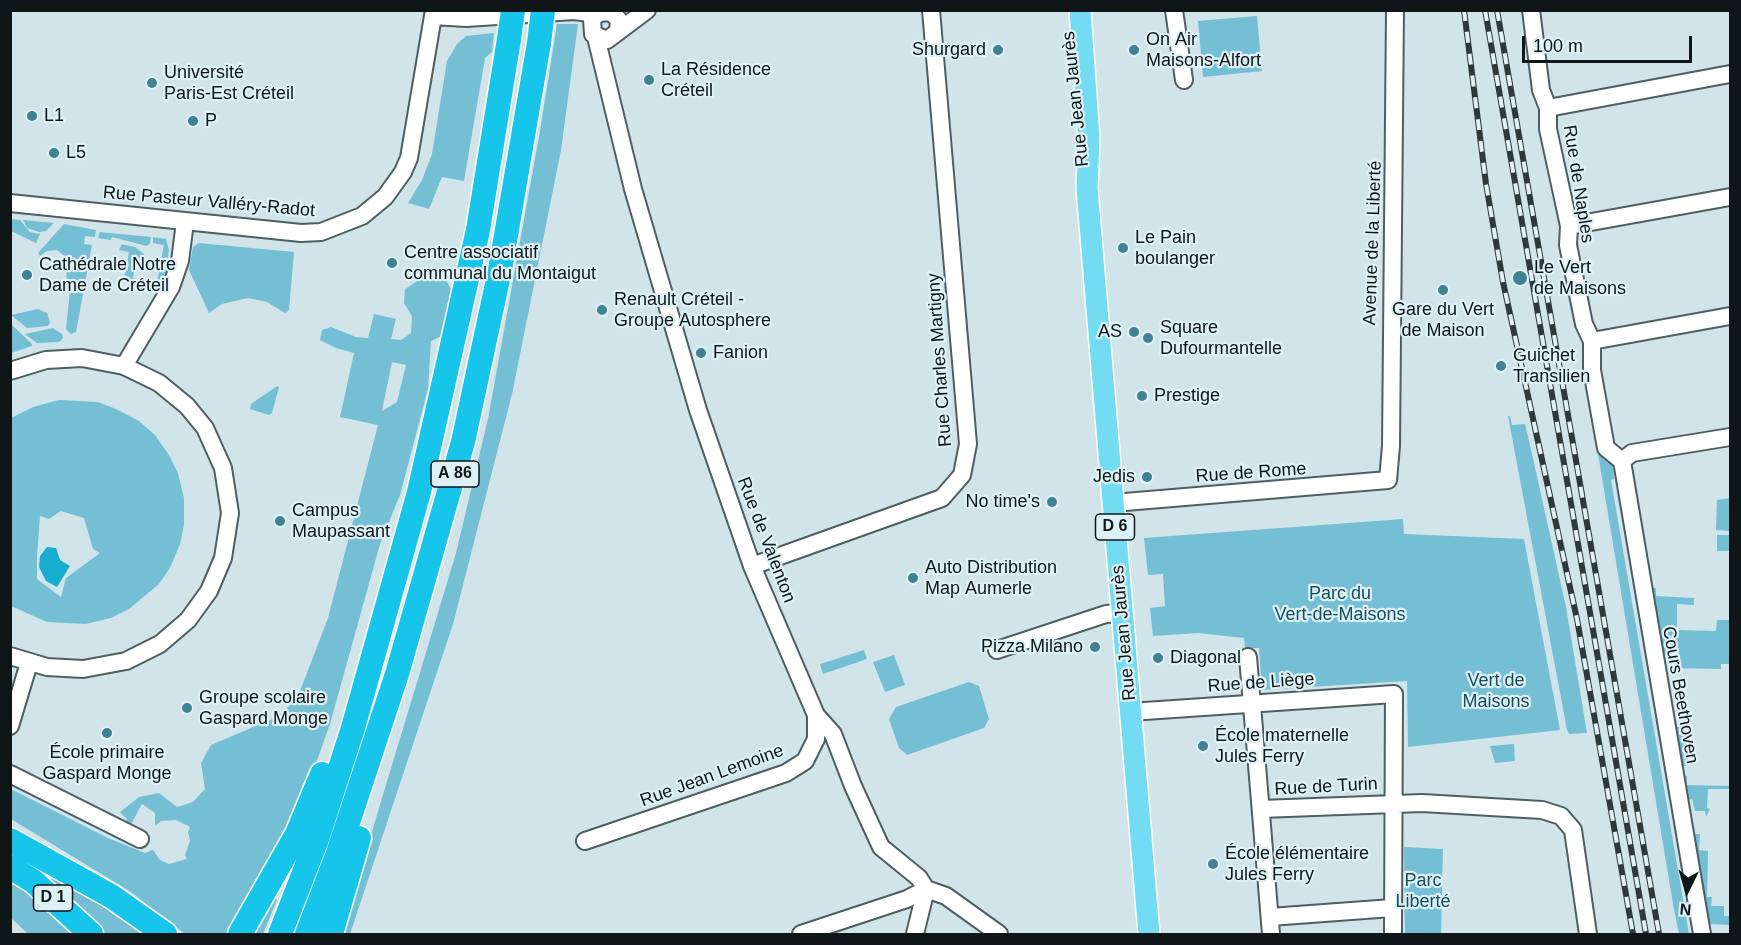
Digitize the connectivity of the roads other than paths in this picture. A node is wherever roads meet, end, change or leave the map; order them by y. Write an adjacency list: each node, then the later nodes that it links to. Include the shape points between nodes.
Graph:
1 (513, 10): 40 (highway, A 86, bridge, via 478,230 434,433)
2 (638, 10): 12 (street)
3 (648, 10): 12 (street)
4 (931, 10): 29 (street, Rue Charles Martigny, via 968,444 962,475 942,498)
5 (1066, 10): 16 (main road, Rue Jean Jaurès / D 6, via 1078,143)
6 (1080, 10): 16 (main road, Rue Jean Jaurès / D 6, via 1089,139)
7 (1395, 10): 27 (street, Avenue de la Liberté)
8 (1531, 10): 15 (street, Rue de Naples, via 1541,90)
9 (554, 11): 11 (street, via 466,18); 12 (street); 35 (highway, A 86, bridge, via 539,43 500,270 464,442)
10 (1174, 11): 14 (street)
11 (433, 13): 19 (street, Rue Pasteur Valléry-Radot, via 409,158 385,197 362,216 321,232)
12 (604, 27): 29 (street, Rue de Valenton, via 608,85 645,229 698,410)
13 (1731, 75): 15 (street)
14 (1184, 80)
15 (1548, 108): 20 (street, Rue de Naples, via 1548,129)
16 (1087, 188): 28 (main road, Rue Jean Jaurès / D 6)
17 (1731, 197): 20 (street)
18 (10, 203): 19 (street, Rue Pasteur Valléry-Radot)
19 (185, 222): 23 (street, via 180,261 171,287)
20 (1569, 226): 22 (street, Rue de Naples, via 1568,245 1581,314)
21 (1731, 316): 22 (street)
22 (1592, 341): 26 (street, Rue de Naples, via 1591,363 1606,448)
23 (124, 366): 24 (street, via 91,358 64,358); 34 (street, via 174,394 193,413 213,443 229,495 229,531 223,558 209,591 194,613 169,637 144,653 83,669)
24 (10, 371)
25 (1731, 437): 26 (street, via 1632,453)
26 (1622, 461): 66 (street, Cours Beethoven)
27 (1390, 476): 28 (street, Rue de Rome, via 1384,482)
28 (1113, 503): 30 (main road, Rue Jean Jaurès / D 6)
29 (752, 566): 38 (street, Rue de Valenton)
30 (1123, 613): 31 (street, via 1106,614); 37 (main road, Rue Jean Jaurès / D 6)
31 (997, 650)
32 (10, 656): 34 (street)
33 (1248, 657): 36 (street)
34 (29, 663): 39 (street)
35 (397, 675): 57 (highway, A 86); 58 (highway, via 402,695)
36 (1251, 703): 37 (street, Rue de Liège); 42 (street, Rue de Liège, via 1394,694); 43 (street)
37 (1130, 712): 62 (main road, Rue Jean Jaurès / D 6)
38 (816, 716): 46 (street, Rue Jean Lemoine, via 816,739 805,761 786,773); 50 (street, Rue de Valenton, via 833,734 882,847 919,878)
39 (10, 726)
40 (353, 728): 55 (highway, via 330,756 297,834); 56 (highway, A 86, via 316,842)
41 (10, 774): 44 (street)
42 (1392, 803): 43 (street, Rue de Turin); 51 (street); 65 (street, via 1542,810 1561,816 1573,830)
43 (1261, 809): 52 (street)
44 (140, 839)
45 (10, 840): 54 (highway, D 1, via 111,896)
46 (585, 842)
47 (10, 867): 49 (highway, D 1)
48 (10, 873): 49 (highway)
49 (33, 881): 53 (highway, D 1)
50 (926, 889): 59 (street); 60 (street); 61 (street, Rue de Valenton, via 946,896)
51 (1392, 909): 52 (street); 64 (street)
52 (1270, 917): 63 (street)
53 (91, 934)
54 (165, 934)
55 (240, 934)
56 (280, 934)
57 (307, 934)
58 (331, 934)
59 (801, 934)
60 (915, 934)
61 (999, 934)
62 (1149, 934)
63 (1271, 934)
64 (1393, 934)
65 (1588, 934)
66 (1702, 934)

